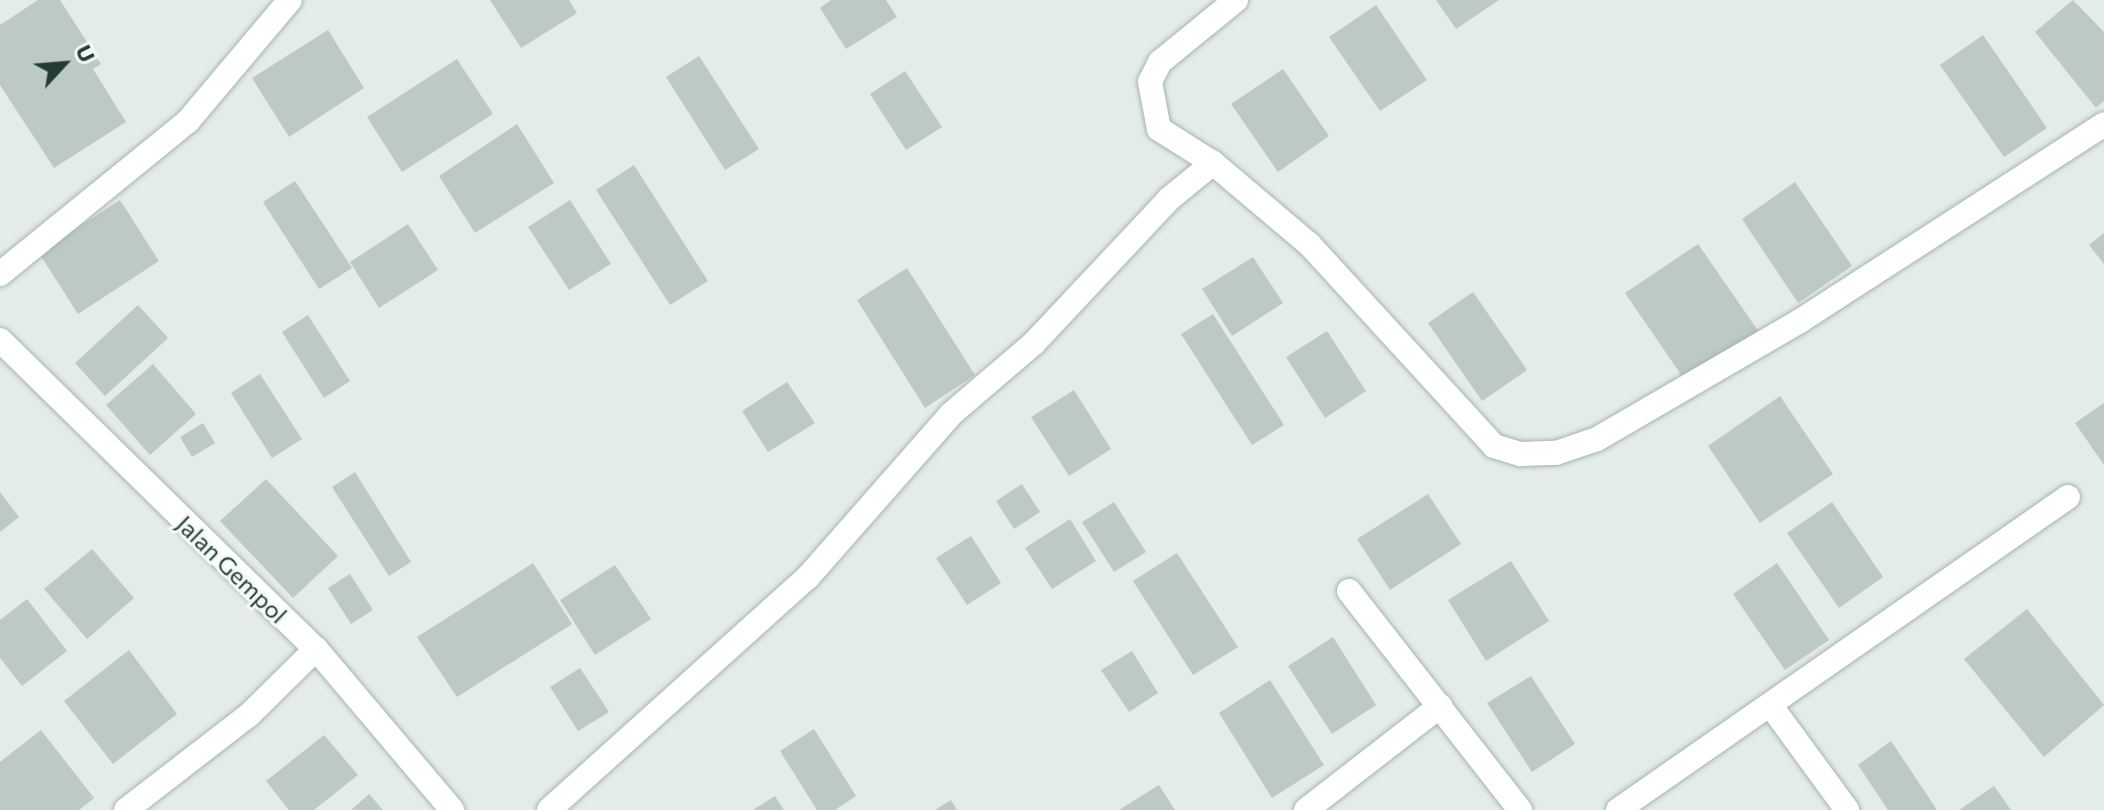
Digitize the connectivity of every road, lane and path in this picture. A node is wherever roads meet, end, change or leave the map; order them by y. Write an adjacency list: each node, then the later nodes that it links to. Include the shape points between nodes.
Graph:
1 (290, 0): 5 (street, via 188,121)
2 (1236, 0): 4 (street, via 1160,62 1150,82 1159,129)
3 (2104, 124): 4 (street, via 1800,321 1597,439 1556,453 1521,454 1494,446 1309,244)
4 (1213, 163): 14 (street, via 1169,199 1034,343 951,414 808,577)
5 (0, 274)
6 (0, 340): 9 (street, Jalan Gempol)
7 (2068, 497): 11 (street)
8 (1349, 591): 10 (street)
9 (316, 649): 12 (street, via 249,715); 13 (street, Jalan Gempol)
10 (1440, 706): 15 (street); 16 (street)
11 (1771, 706): 17 (street); 18 (street)
12 (126, 810)
13 (452, 810)
14 (549, 810)
15 (1306, 810)
16 (1520, 810)
17 (1618, 810)
18 (1847, 810)

